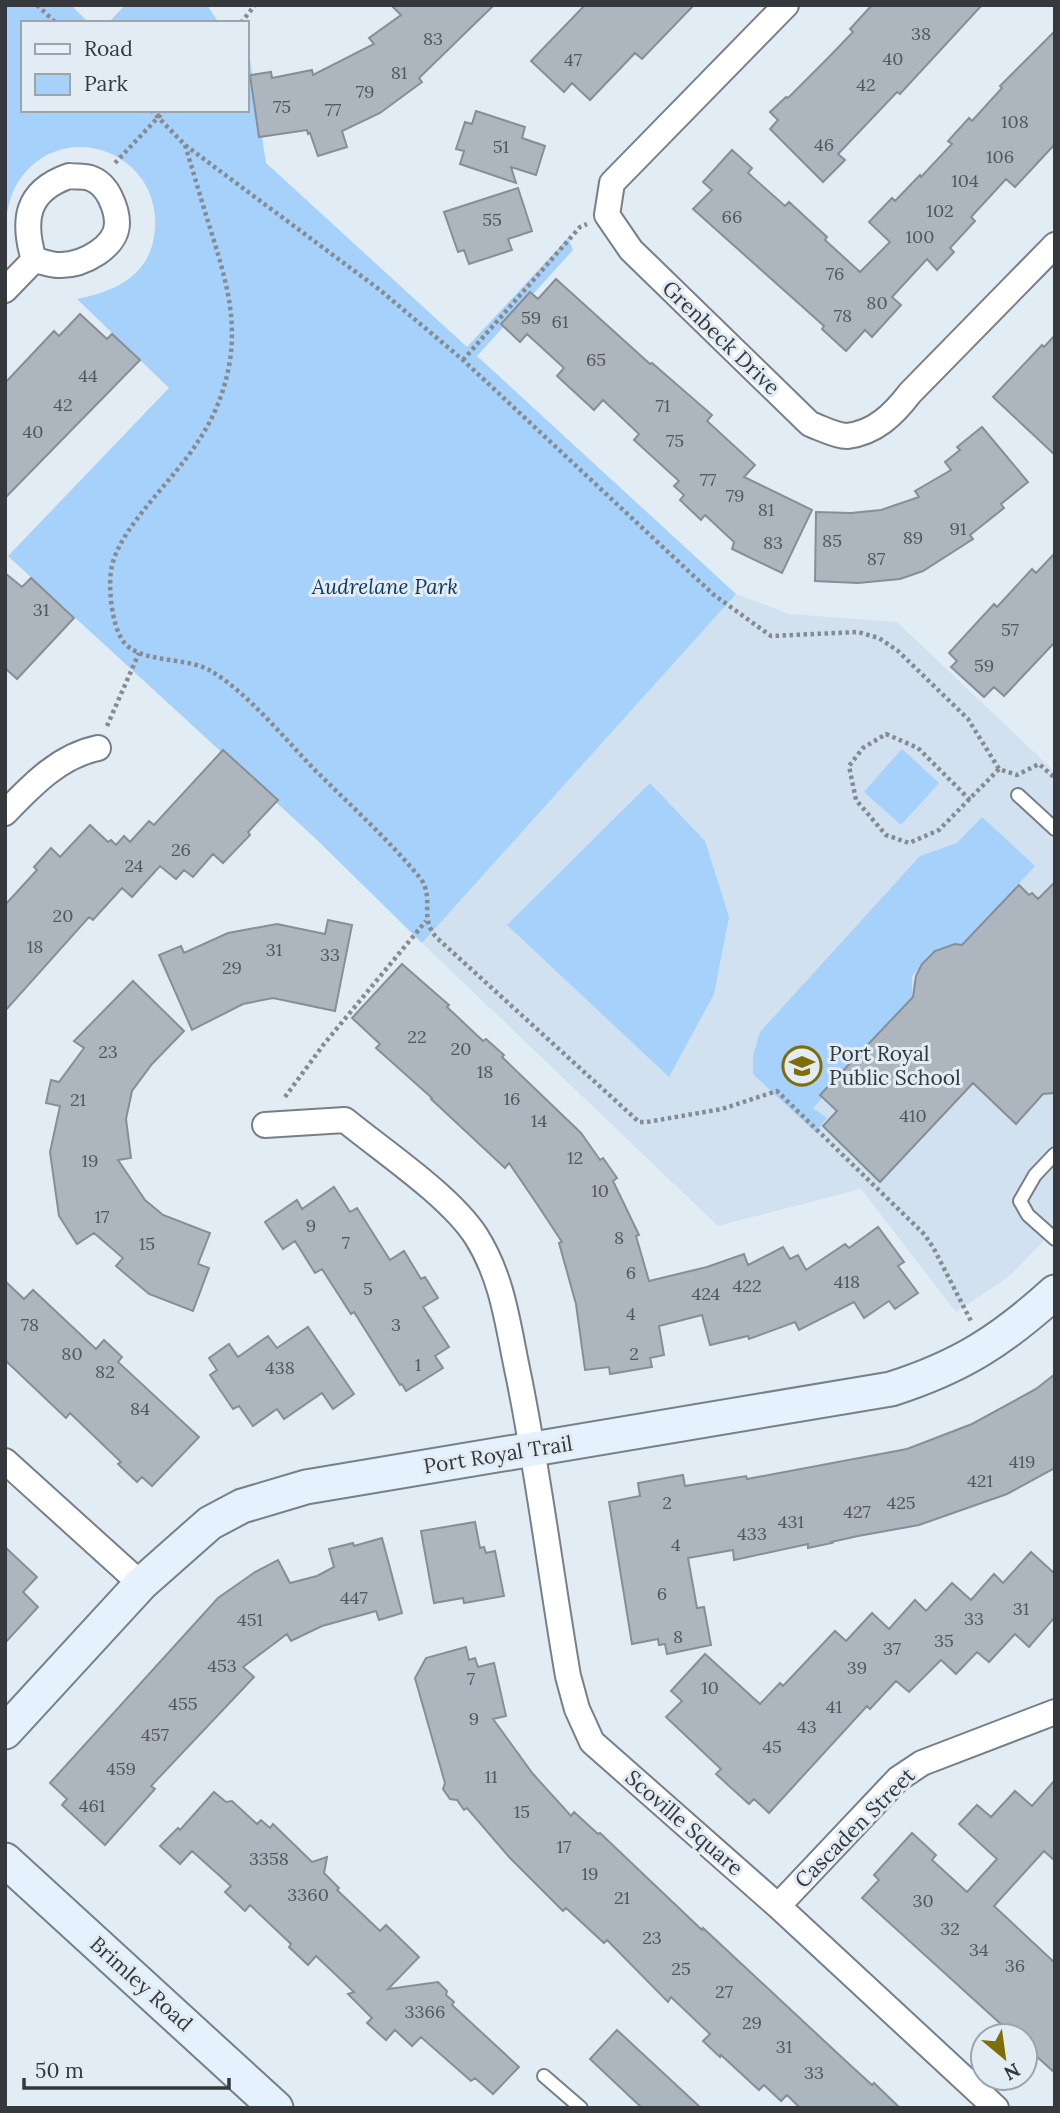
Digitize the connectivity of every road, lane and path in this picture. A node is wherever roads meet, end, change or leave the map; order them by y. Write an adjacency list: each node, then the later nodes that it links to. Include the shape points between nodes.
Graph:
1 (37, 5): 4 (path)
2 (255, 5): 5 (path)
3 (786, 5): 11 (street, via 612,183)
4 (54, 21)
5 (243, 21)
6 (153, 112): 8 (path)
7 (163, 112): 8 (path)
8 (159, 117): 9 (path); 10 (path)
9 (185, 145): 15 (path, via 372,284); 16 (path, via 229,290 231,348 223,389 207,428 114,557 110,585 114,621 127,645)
10 (98, 182): 13 (street, via 69,176 36,194 28,215); 13 (street, via 115,208 117,225 109,242 83,261 60,265)
11 (607, 215): 12 (street, Grenbeck Drive, via 631,250 810,424 845,436 875,428 895,413); 15 (path, via 580,227)
12 (1055, 244)
13 (34, 260): 14 (street)
14 (5, 290)
15 (463, 360): 18 (path, via 714,595 771,636 858,632 879,638 968,719)
16 (139, 653): 17 (path); 24 (path, via 207,669 255,709 417,873 428,893)
17 (98, 748): 22 (street, via 48,772)
18 (999, 769): 19 (path, via 1017,775 1039,764); 21 (path)
19 (1055, 778)
20 (1018, 795): 23 (lane)
21 (970, 800): 21 (path, via 939,830 909,843 886,835 856,800 849,766 863,748 886,734 918,748)
22 (5, 813)
23 (1055, 828)
24 (427, 921): 25 (path, via 324,1044); 29 (path, via 437,938 639,1122 722,1109 777,1091 928,1239)
25 (265, 1125): 30 (street, Scoville Square, via 345,1120 461,1217 499,1280)
26 (1055, 1154): 27 (lane, via 1020,1201 1028,1215)
27 (1055, 1239)
28 (1055, 1292): 29 (street, Port Royal Trail)
29 (985, 1348): 30 (street, Port Royal Trail, via 926,1378 891,1389)
30 (533, 1449): 32 (street, Port Royal Trail, via 270,1496 210,1522); 36 (street, Scoville Square, via 568,1676 592,1742)
31 (5, 1461): 32 (street)
32 (141, 1584): 34 (street, Port Royal Trail)
33 (1055, 1712): 36 (street, Cascaden Street, via 922,1763 898,1779)
34 (5, 1732)
35 (5, 1860): 38 (street, Brimley Road)
36 (778, 1906): 40 (street, Scoville Square)
37 (544, 2076): 39 (lane)
38 (276, 2108)
39 (581, 2108)
40 (996, 2108)

